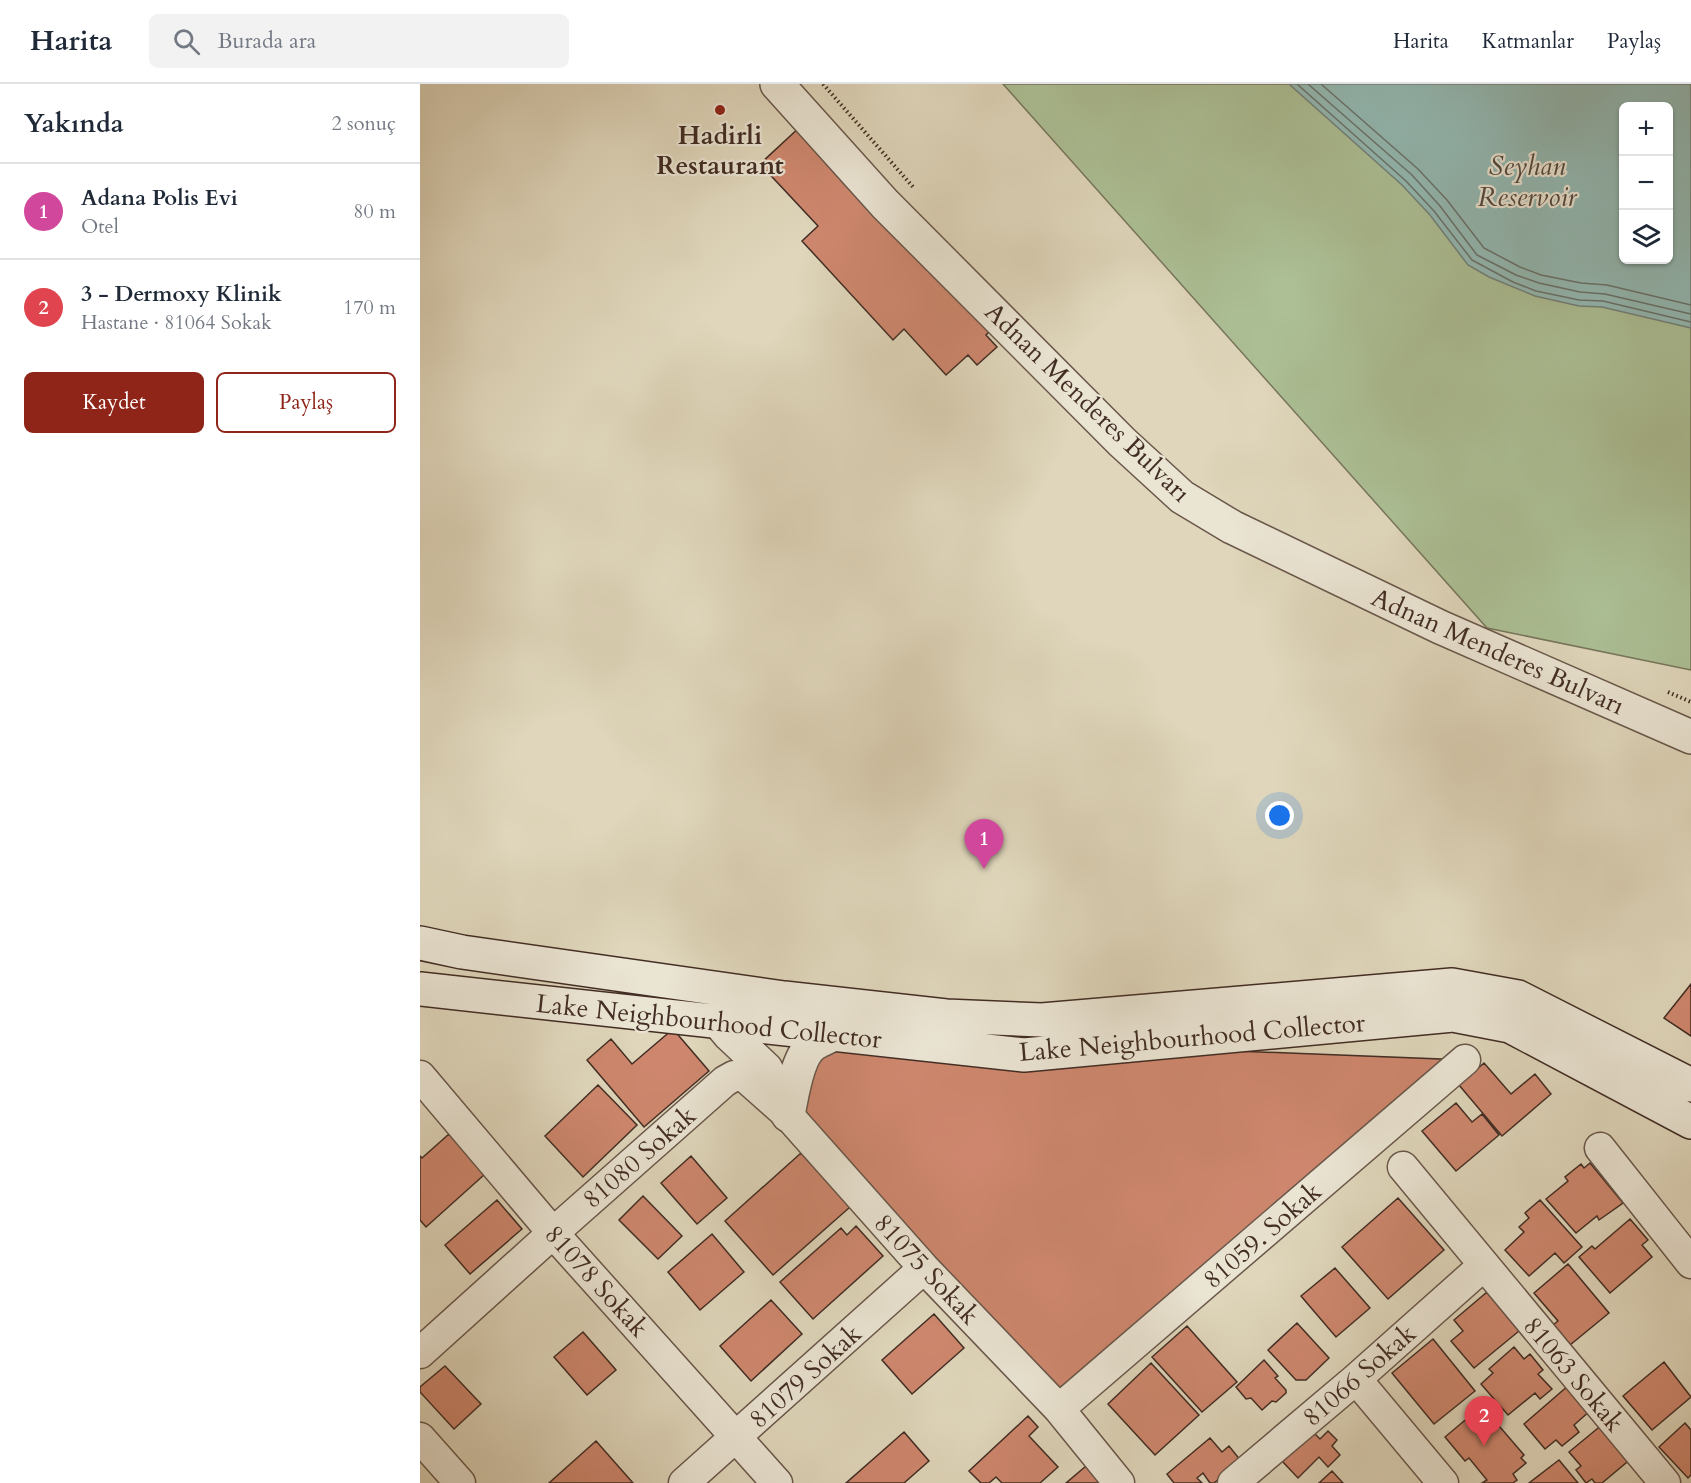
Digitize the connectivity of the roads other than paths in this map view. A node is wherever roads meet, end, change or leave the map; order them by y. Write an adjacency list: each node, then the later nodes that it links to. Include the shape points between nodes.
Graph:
1 (777, 84): 2 (main road, Adnan Menderes Bulvarı, via 885,204 1182,498 1232,527 1440,627)
2 (1691, 737)
3 (420, 943): 10 (main road, Lake Neighbourhood Collector, via 784,998 946,1016 1030,1020 1452,985 1518,997)
4 (420, 989): 5 (main road, Lake Neighbourhood Collector)
5 (719, 1022): 6 (main road, Lake Neighbourhood Collector); 11 (main road, via 766,1070)
6 (832, 1035): 11 (main road, via 808,1050 797,1073); 12 (main road, Lake Neighbourhood Collector, via 1024,1055 1453,1015 1510,1026)
7 (1465, 1060): 21 (street, 81059. Sokak)
8 (420, 1076): 15 (street, 81078 Sokak)
9 (724, 1081): 11 (street, 81075 Sokak, via 744,1076); 15 (street, 81080 Sokak)
10 (1691, 1085)
11 (788, 1115): 18 (street, 81075 Sokak)
12 (1691, 1122)
13 (1600, 1148): 16 (street)
14 (1403, 1167): 17 (street, 81063 Sokak)
15 (552, 1233): 19 (street, 81080 Sokak); 22 (street, 81078 Sokak)
16 (1691, 1263)
17 (1483, 1266): 20 (street, 81066 Sokak); 30 (street, 81063 Sokak)
18 (924, 1268): 21 (street, 81075 Sokak); 22 (street, 81079 Sokak)
19 (420, 1353)
20 (1356, 1379): 24 (street, 81066 Sokak); 29 (street)
21 (1059, 1409): 28 (street, 81075 Sokak)
22 (737, 1437): 26 (street, 81079 Sokak); 27 (street, 81078 Sokak)
23 (420, 1438): 25 (street)
24 (1251, 1478)
25 (460, 1483)
26 (684, 1483)
27 (777, 1483)
28 (1119, 1483)
29 (1443, 1483)
30 (1665, 1483)

